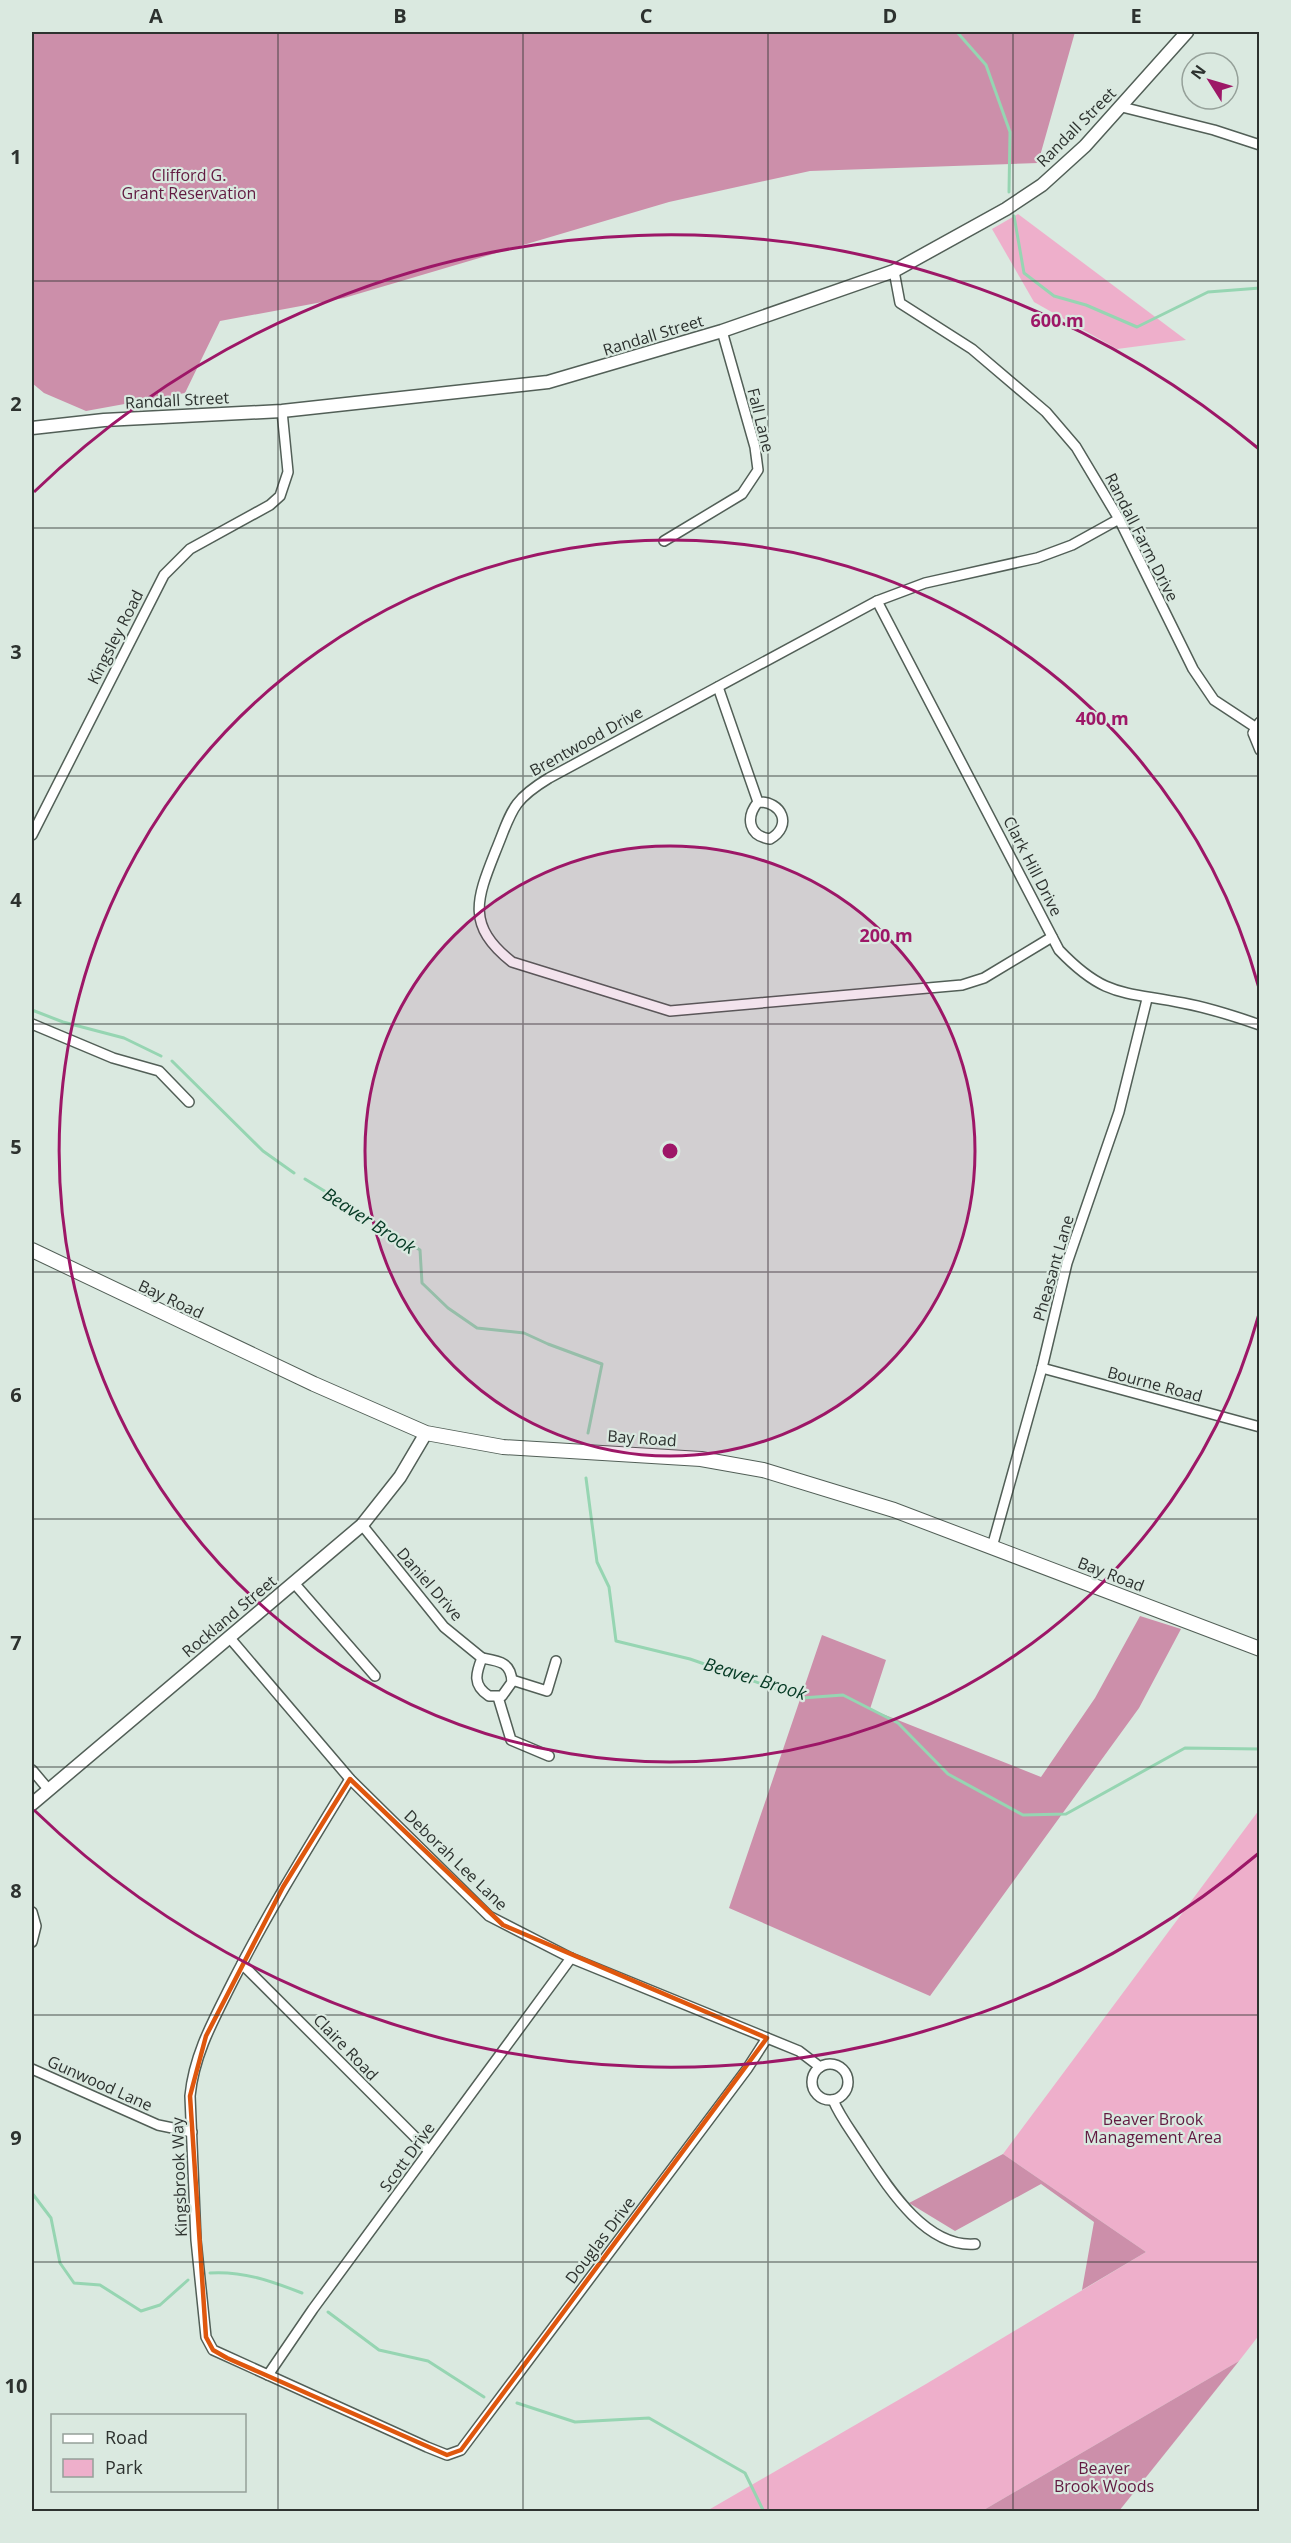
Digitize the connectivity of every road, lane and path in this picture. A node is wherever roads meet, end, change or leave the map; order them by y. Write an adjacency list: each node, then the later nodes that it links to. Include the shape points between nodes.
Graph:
1 (1187, 32): 2 (street, Randall Street)
2 (1122, 107): 3 (street); 4 (street, Randall Street, via 1042,185)
3 (1260, 145)
4 (894, 271): 5 (street, Randall Street); 8 (street, Randall Farm Drive, via 900,303 972,349 1046,412 1076,447)
5 (722, 331): 6 (street, Randall Street, via 548,382); 9 (street, Fall Lane, via 758,470 742,494)
6 (282, 411): 7 (street, Randall Street, via 104,420); 15 (street, Kingsley Road, via 288,472 285,486 276,500 196,545 164,575)
7 (32, 429)
8 (1119, 519): 10 (street, Brentwood Drive, via 1072,545 1037,558 925,583); 12 (street, Randall Farm Drive, via 1193,669 1214,700)
9 (664, 541)
10 (878, 601): 11 (street, Brentwood Drive); 16 (street, Clark Hill Drive)
11 (718, 687): 14 (street); 16 (street, Brentwood Drive, via 526,792 510,813 481,885 478,906 495,949 512,962 670,1011 962,985 984,978)
12 (1257, 724): 13 (street, Randall Farm Drive, via 1253,740)
13 (1260, 750)
14 (758, 802)
15 (32, 835)
16 (1052, 937): 17 (street, Clark Hill Drive, via 1078,970 1096,983)
17 (1147, 999): 19 (street, Clark Hill Drive, via 1214,1009); 22 (street, Pheasant Lane, via 1119,1112 1068,1263)
18 (32, 1024): 20 (street, via 114,1058 159,1071)
19 (1260, 1025)
20 (189, 1102)
21 (32, 1250): 24 (main road, Bay Road)
22 (1042, 1368): 23 (street, Bourne Road); 26 (street, Pheasant Lane)
23 (1260, 1427)
24 (426, 1433): 25 (street, Rockland Street, via 400,1477); 26 (main road, Bay Road, via 503,1447 701,1459 763,1470 894,1510)
25 (362, 1525): 27 (street, Rockland Street); 30 (street, Daniel Drive, via 444,1627)
26 (992, 1547): 29 (main road, Bay Road)
27 (294, 1583): 28 (street, Rockland Street); 32 (street)
28 (229, 1637): 37 (street, Deborah Lee Lane); 38 (street, Rockland Street)
29 (1260, 1649)
30 (482, 1658): 33 (street, Daniel Drive, via 505,1664); 34 (street, via 476,1672 477,1683 485,1694)
31 (555, 1661): 33 (street, via 547,1691)
32 (375, 1676)
33 (512, 1680): 34 (street, via 506,1693)
34 (498, 1697): 35 (street, via 511,1740)
35 (549, 1756)
36 (32, 1770): 38 (street)
37 (350, 1779): 42 (street, Deborah Lee Lane, via 489,1916); 43 (street, Kingsbrook Way)
38 (49, 1790): 39 (street, Rockland Street)
39 (32, 1804)
40 (32, 1912): 41 (street, via 36,1926)
41 (32, 1942)
42 (572, 1958): 44 (street, Deborah Lee Lane); 49 (street, Scott Drive)
43 (242, 1964): 48 (street, Kingsbrook Way, via 198,2055 190,2096); 49 (street, Claire Road)
44 (767, 2038): 45 (street, Deborah Lee Lane, via 799,2050); 52 (street, Douglas Drive, via 469,2440)
45 (820, 2067): 47 (street, via 813,2076 813,2088 819,2097); 47 (street, Deborah Lee Lane, via 836,2065 846,2074 846,2092)
46 (32, 2069): 48 (street, Gunwood Lane, via 158,2125)
47 (833, 2100): 50 (street, via 901,2205 945,2238)
48 (192, 2132): 51 (street, Kingsbrook Way, via 196,2240 206,2337 213,2350)
49 (429, 2151): 51 (street, Scott Drive)
50 (975, 2244)
51 (268, 2375): 52 (street, Kingsbrook Way, via 416,2443)
52 (453, 2455)

